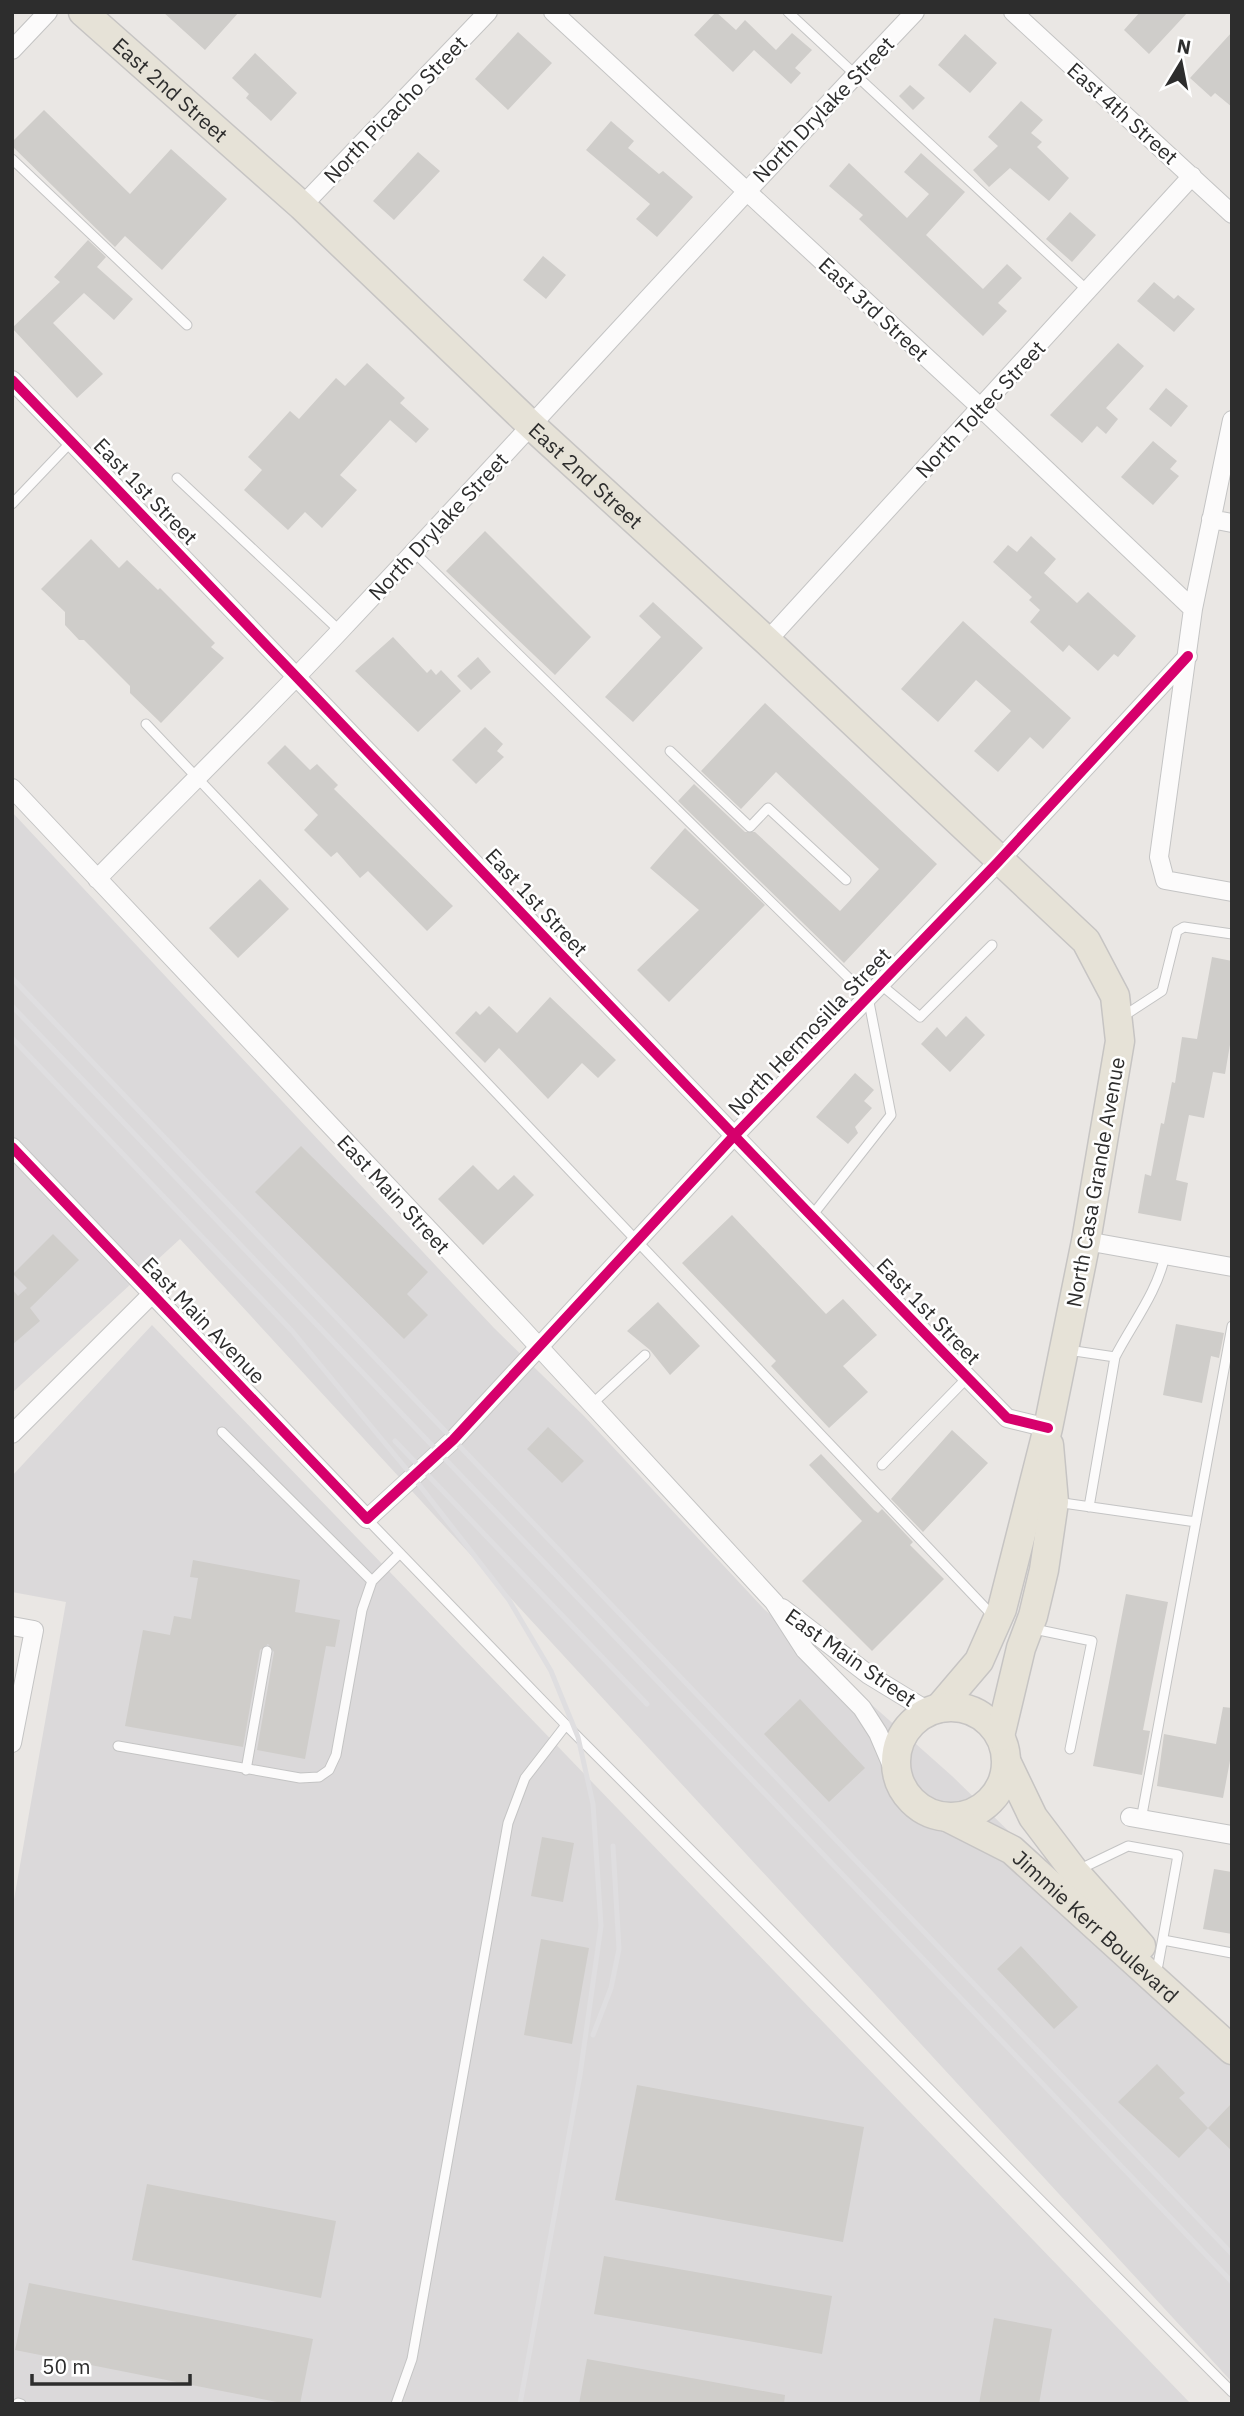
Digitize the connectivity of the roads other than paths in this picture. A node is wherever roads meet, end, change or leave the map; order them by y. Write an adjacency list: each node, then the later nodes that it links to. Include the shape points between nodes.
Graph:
1 (48, 12): 8 (street)
2 (83, 12): 13 (main road, East 2nd Street)
3 (488, 12): 13 (street, North Picacho Street)
4 (553, 12): 12 (street, East 3rd Street)
5 (788, 12): 9 (lane)
6 (915, 12): 9 (street, North Drylake Street)
7 (1013, 12): 11 (street, East 4th Street)
8 (12, 50)
9 (856, 75): 12 (street, North Drylake Street); 15 (lane)
10 (12, 159): 16 (lane)
11 (1192, 176): 14 (street, East 4th Street); 15 (street, North Toltec Street)
12 (745, 191): 18 (street, East 3rd Street); 20 (street, North Drylake Street)
13 (302, 206): 20 (main road, East 2nd Street)
14 (1232, 214)
15 (1088, 291): 18 (street, North Toltec Street)
16 (187, 325)
17 (12, 380): 21 (street, East 1st Street)
18 (980, 407): 27 (street, East 3rd Street); 29 (street, North Toltec Street)
19 (1232, 420): 24 (street)
20 (532, 426): 26 (street, North Drylake Street); 29 (main road, East 2nd Street)
21 (72, 442): 23 (lane); 31 (street, East 1st Street)
22 (177, 478): 28 (lane)
23 (12, 504)
24 (1211, 519): 25 (street); 27 (street)
25 (1232, 523)
26 (414, 552): 28 (street, North Drylake Street); 43 (lane)
27 (1193, 609): 30 (street)
28 (340, 631): 31 (street, North Drylake Street)
29 (768, 641): 36 (main road, East 2nd Street)
30 (1188, 656): 36 (street, North Hermosilla Street); 39 (street, via 1158,857 1165,880)
31 (298, 676): 34 (street, North Drylake Street); 45 (street, East 1st Street)
32 (146, 724): 34 (lane)
33 (670, 751): 38 (lane, via 750,827 768,808)
34 (197, 778): 37 (street, North Drylake Street); 48 (lane)
35 (12, 788): 37 (street, East Main Street)
36 (998, 862): 41 (main road, East 2nd Street); 43 (street, North Hermosilla Street)
37 (97, 879): 54 (street, East Main Street)
38 (846, 880)
39 (1232, 892)
40 (1232, 934): 44 (lane, via 1184,927 1177,931 1162,991)
41 (1086, 941): 44 (main road, North Casa Grande Avenue, via 1115,996)
42 (992, 945): 43 (lane, via 920,1017)
43 (874, 991): 45 (street, North Hermosilla Street); 47 (lane, via 891,1115)
44 (1118, 1020): 49 (main road, North Casa Grande Avenue, via 1120,1041)
45 (733, 1138): 47 (street, East 1st Street); 48 (street, North Hermosilla Street)
46 (12, 1147): 52 (street, East Main Avenue)
47 (811, 1217): 58 (street, East 1st Street)
48 (637, 1240): 54 (street, North Hermosilla Street); 71 (lane)
49 (1086, 1241): 50 (street); 55 (main road, North Casa Grande Avenue)
50 (1166, 1255): 51 (street); 57 (lane, via 1161,1278 1147,1295)
51 (1232, 1268)
52 (153, 1293): 62 (street); 66 (street, East Main Avenue)
53 (1232, 1326): 67 (lane)
54 (538, 1346): 59 (street, East Main Street); 66 (street, North Hermosilla Street, via 453,1440)
55 (1064, 1350): 57 (lane); 60 (main road, North Casa Grande Avenue)
56 (645, 1355): 59 (lane)
57 (1115, 1357): 65 (lane)
58 (968, 1377): 60 (street, East 1st Street, via 1007,1418); 63 (lane)
59 (592, 1404): 70 (street, East Main Street)
60 (1048, 1428): 64 (main road, North Casa Grande Avenue); 71 (main road, North Casa Grande Avenue)
61 (222, 1432): 69 (lane)
62 (12, 1434)
63 (882, 1465)
64 (1055, 1502): 65 (lane); 73 (main road, North Casa Grande Avenue)
65 (1089, 1507): 67 (lane)
66 (367, 1519): 68 (lane)
67 (1196, 1522): 84 (lane)
68 (400, 1553): 69 (lane); 76 (lane)
69 (372, 1581): 81 (lane, via 329,1770 319,1777 300,1779)
70 (774, 1602): 75 (street, East Main Street, via 869,1675); 82 (street, East Main Street, via 805,1650 862,1708 878,1732)
71 (997, 1620): 75 (main road, North Casa Grande Avenue, via 979,1661)
72 (12, 1626): 77 (street, via 34,1630)
73 (1028, 1628): 79 (main road, North Casa Grande Avenue); 80 (lane, via 1092,1641)
74 (267, 1651): 81 (lane)
75 (933, 1709): 79 (main road, via 971,1711 983,1717); 82 (main road, via 909,1726 901,1739 896,1768)
76 (566, 1726): 90 (lane); 91 (lane, via 525,1778 508,1823 412,2359)
77 (12, 1744)
78 (118, 1746): 81 (lane)
79 (1003, 1749): 83 (main road, via 999,1791 978,1811); 86 (main road, Jimmie Kerr Boulevard, via 1033,1817)
80 (1070, 1749)
81 (246, 1770)
82 (899, 1782): 83 (main road, via 919,1807)
83 (949, 1818): 89 (main road, Jimmie Kerr Boulevard, via 1012,1850 1032,1866)
84 (1135, 1819): 85 (street)
85 (1232, 1835)
86 (1074, 1871): 87 (main road, Jimmie Kerr Boulevard); 87 (lane, via 1128,1846 1178,1855)
87 (1161, 1953): 88 (lane); 89 (main road, Jimmie Kerr Boulevard)
88 (1232, 1953)
89 (1232, 2049)
90 (1232, 2392)
91 (396, 2404)

